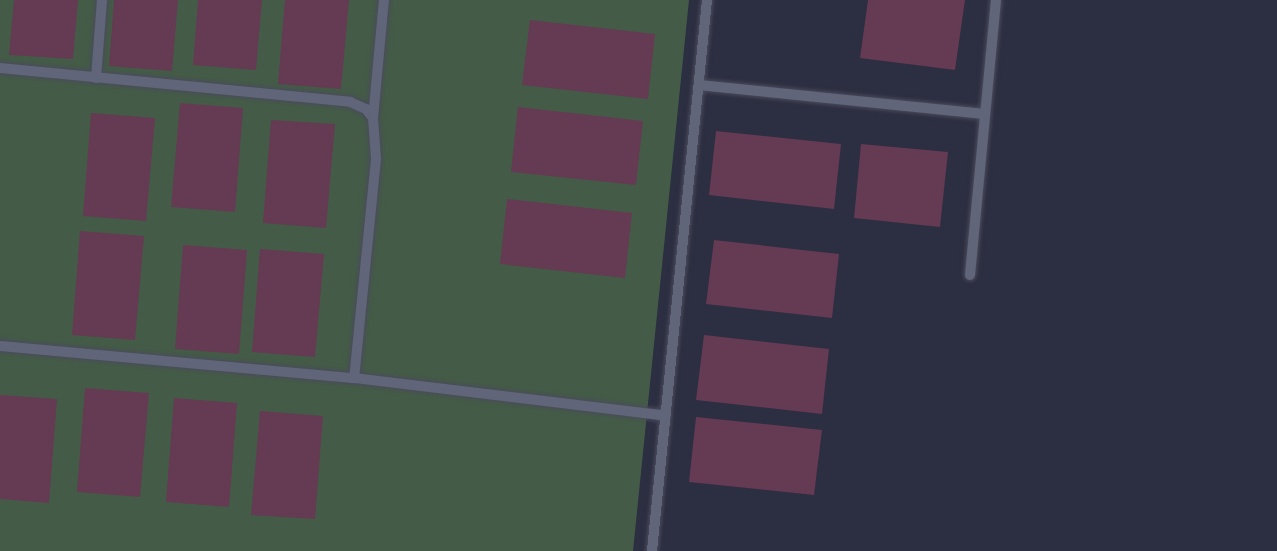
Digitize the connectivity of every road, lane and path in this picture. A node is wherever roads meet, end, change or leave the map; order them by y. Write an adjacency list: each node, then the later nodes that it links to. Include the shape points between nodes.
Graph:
1 (102, 0): 6 (lane)
2 (384, 0): 9 (lane)
3 (707, 0): 7 (lane)
4 (996, 0): 8 (lane)
5 (0, 68): 6 (lane)
6 (96, 78): 9 (lane, via 350,102 366,109)
7 (699, 85): 8 (lane); 13 (lane)
8 (985, 114): 10 (lane)
9 (374, 118): 12 (lane, via 376,159)
10 (970, 275)
11 (0, 346): 12 (lane)
12 (354, 378): 13 (lane)
13 (666, 416): 14 (lane)
14 (652, 551)

